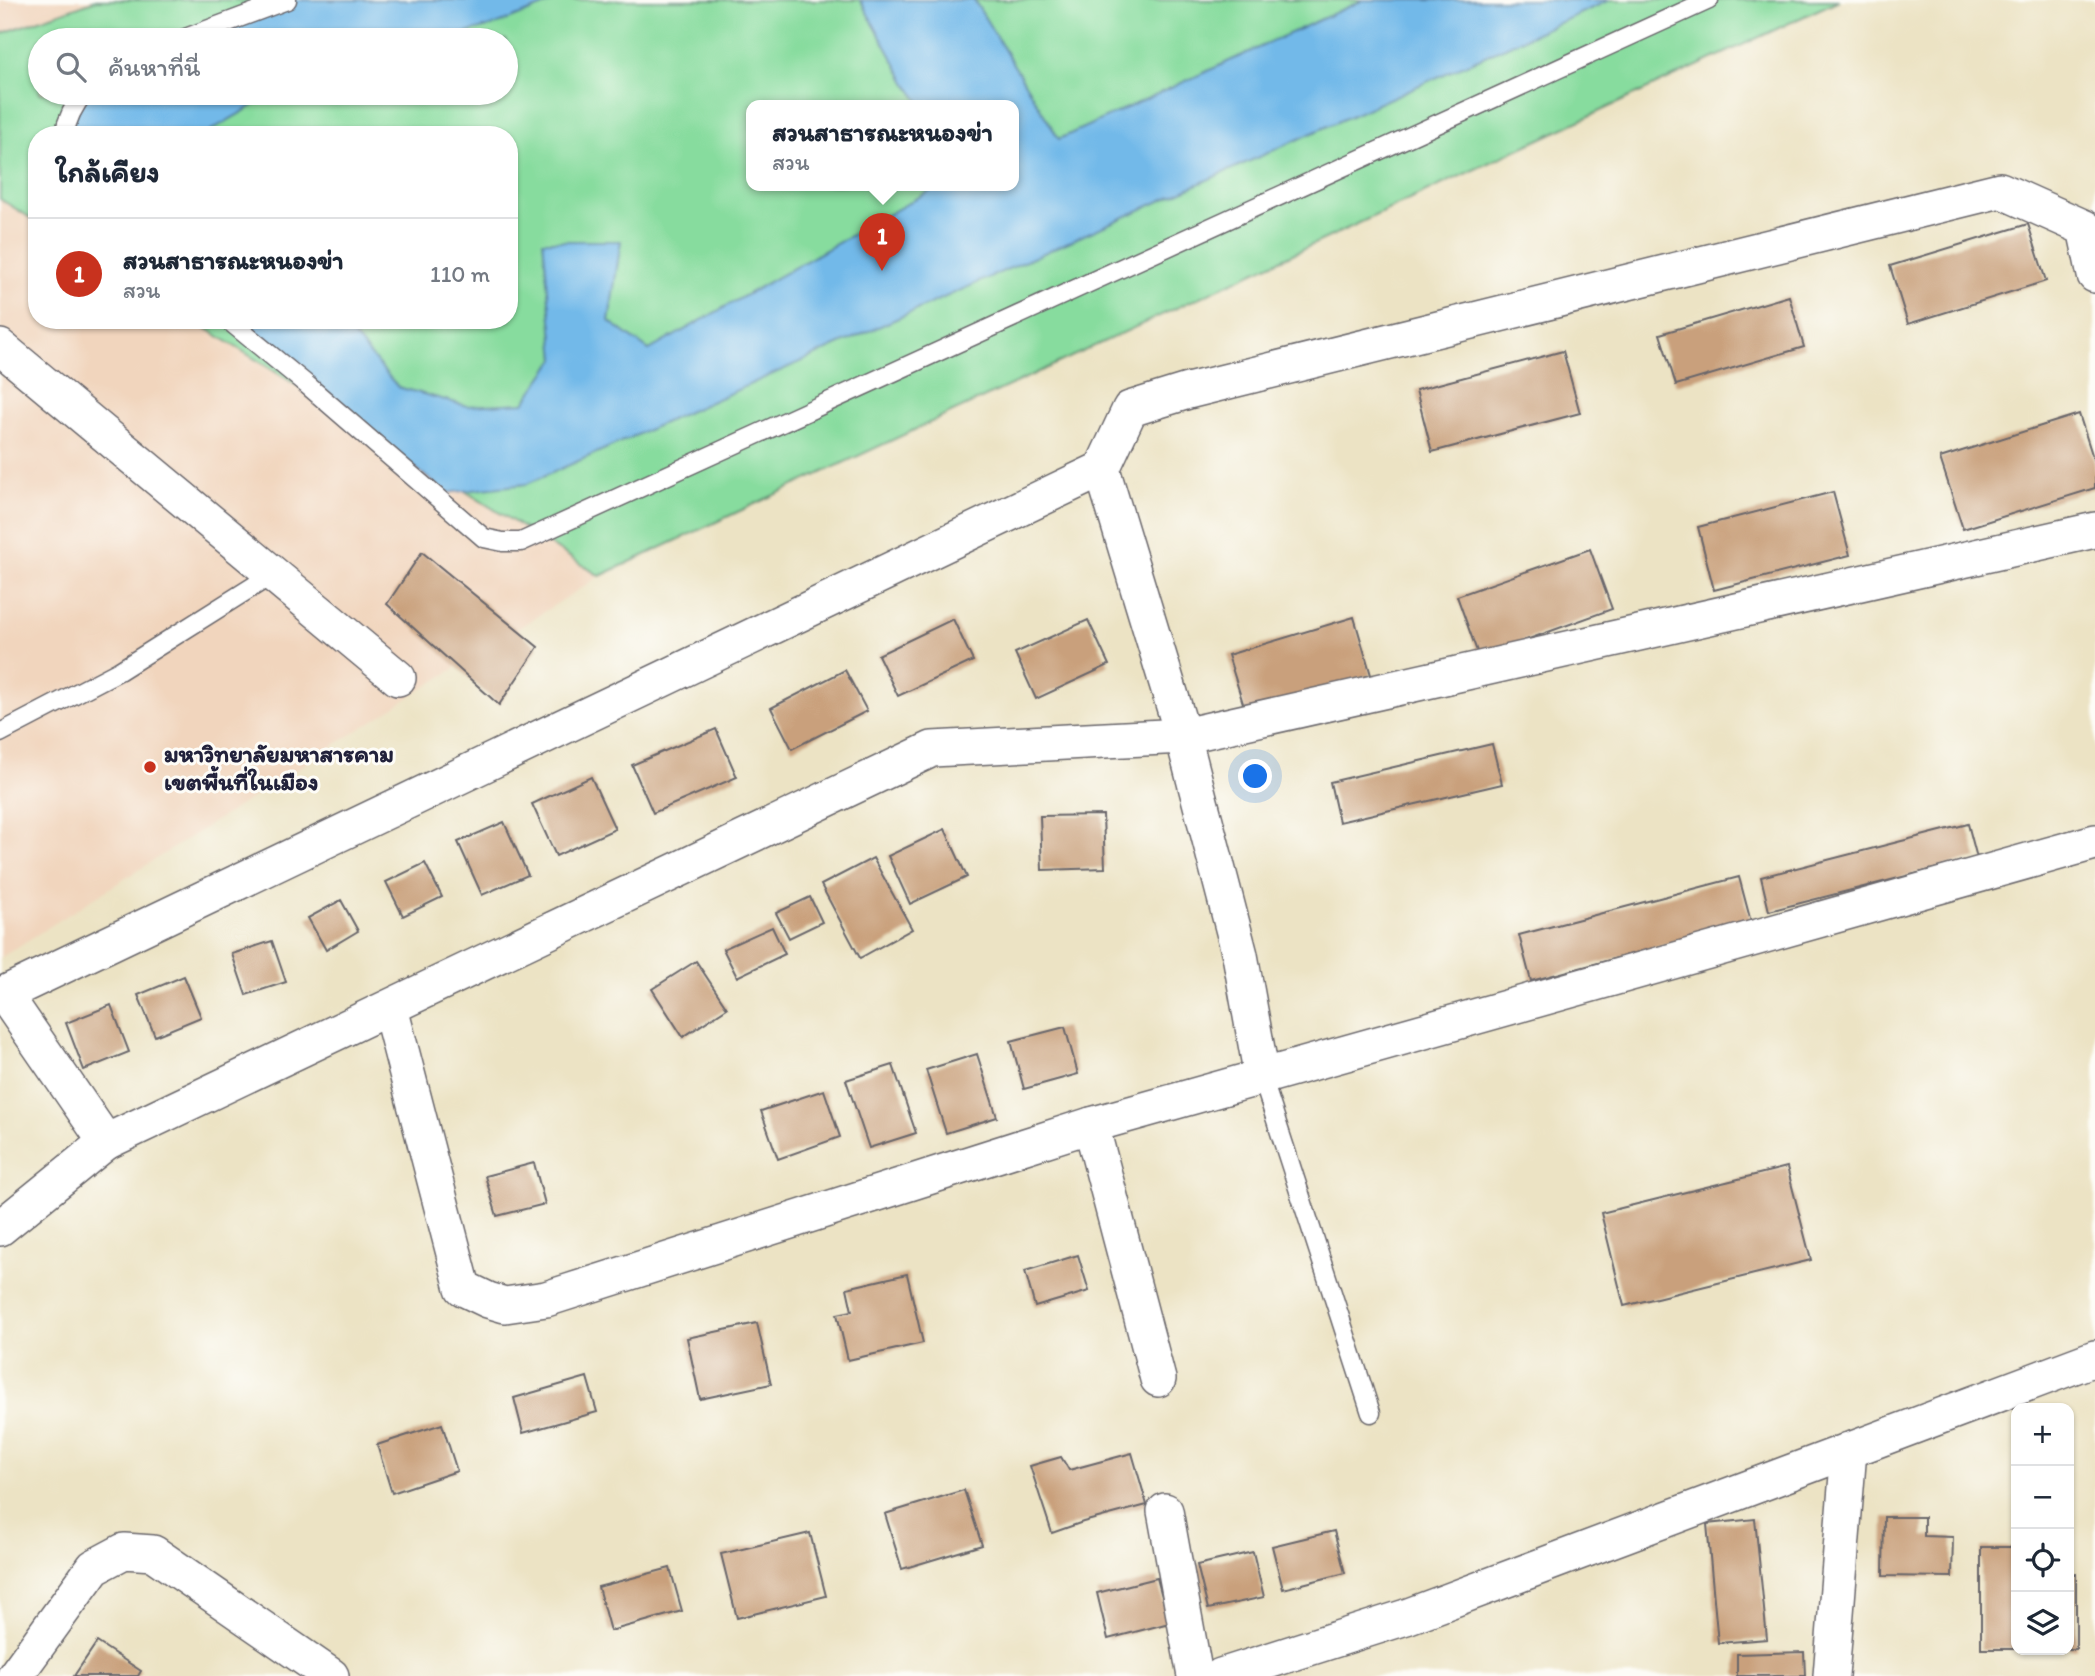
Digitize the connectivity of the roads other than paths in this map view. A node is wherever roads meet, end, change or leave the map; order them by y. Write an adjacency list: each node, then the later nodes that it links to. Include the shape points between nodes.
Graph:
1 (287, 0): 3 (lane)
2 (1709, 0): 7 (lane, via 521,542 484,538)
3 (212, 28)
4 (75, 105): 5 (lane)
5 (66, 126)
6 (2095, 275): 9 (street, via 2085,228 2000,190 1188,391 1130,409)
7 (239, 329)
8 (0, 347): 11 (street)
9 (1102, 468): 14 (street); 19 (street, via 4,994)
10 (2095, 530): 14 (street)
11 (274, 574): 12 (street); 13 (lane, via 119,671)
12 (398, 678)
13 (0, 733)
14 (1183, 736): 16 (street, via 932,749); 17 (street, via 1240,955)
15 (2095, 842): 17 (street)
16 (390, 1008): 18 (street, via 463,1288 505,1305 546,1299); 19 (street)
17 (1262, 1077): 18 (street); 23 (lane)
18 (1091, 1125): 22 (street)
19 (106, 1142): 20 (street)
20 (0, 1228)
21 (2095, 1358): 24 (street)
22 (1157, 1379)
23 (1371, 1413)
24 (1849, 1450): 29 (street, via 1406,1617); 30 (street)
25 (1165, 1511): 28 (street)
26 (15, 1676): 27 (street, via 94,1567 124,1551 153,1553)
27 (331, 1676)
28 (1195, 1676)
29 (1221, 1676)
30 (1831, 1676)

